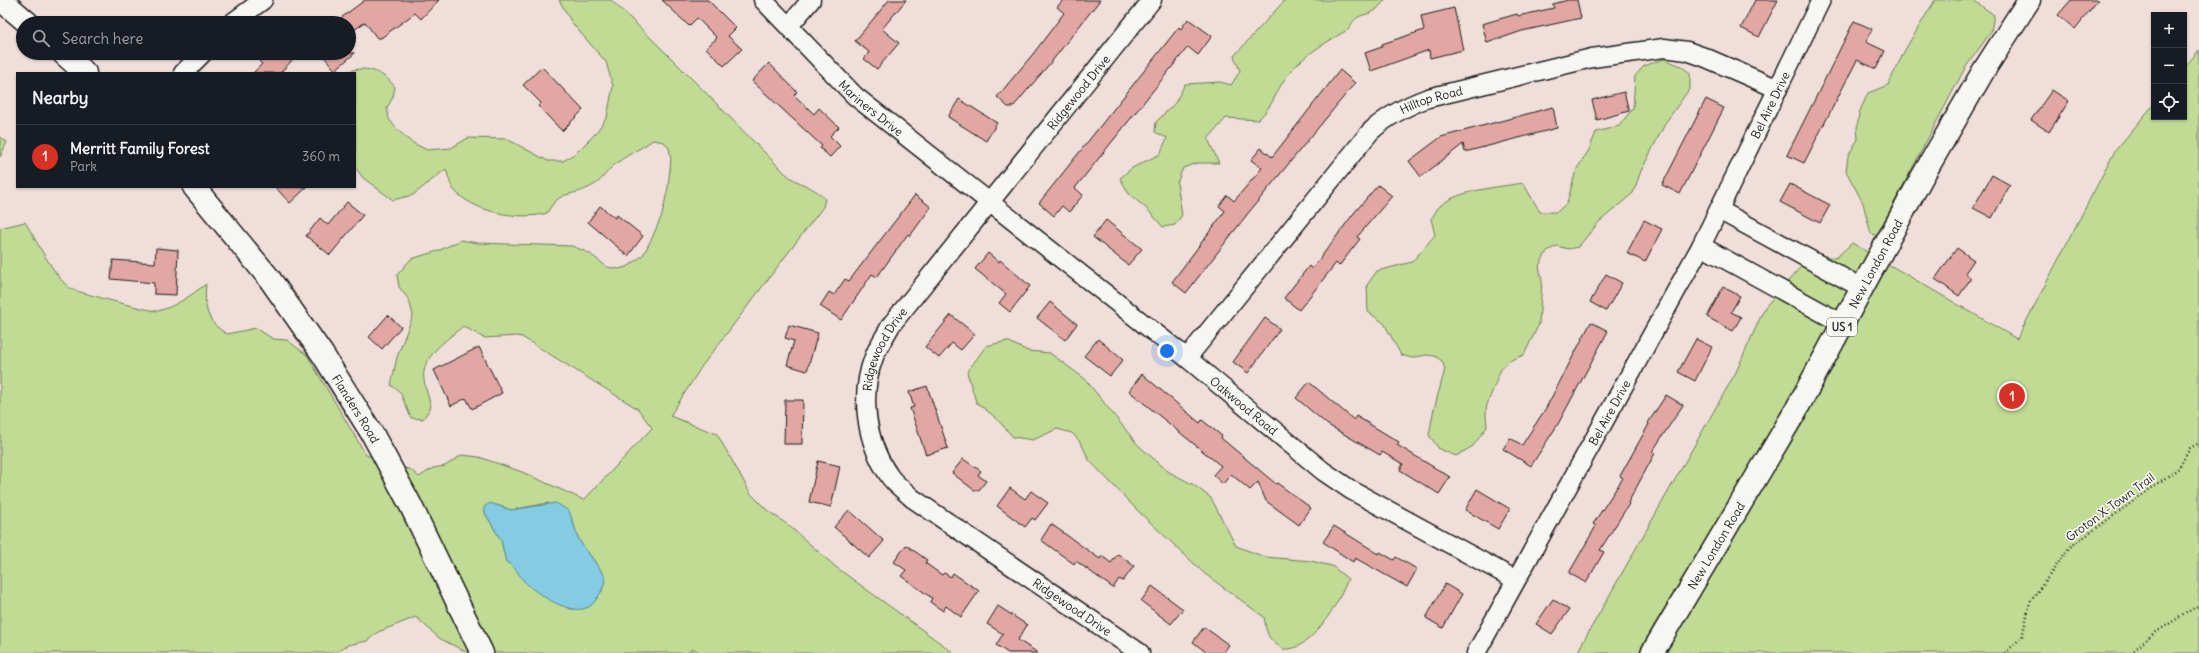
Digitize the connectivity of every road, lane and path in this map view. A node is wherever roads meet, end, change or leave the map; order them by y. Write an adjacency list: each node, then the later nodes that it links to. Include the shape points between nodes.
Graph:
1 (1, 0): 8 (main road)
2 (263, 0): 9 (street)
3 (763, 0): 10 (street, Mariners Drive)
4 (811, 0): 10 (street)
5 (1152, 0): 17 (street, Ridgewood Drive)
6 (1821, 0): 15 (street, Bel Aire Drive)
7 (2029, 0): 20 (main road, New London Road / US 1, via 1984,70 1920,179)
8 (20, 16)
9 (241, 16)
10 (789, 26): 17 (street, Mariners Drive, via 855,96)
11 (71, 60): 13 (main road)
12 (195, 60): 14 (street)
13 (84, 72)
14 (184, 72)
15 (1778, 89): 18 (street, Bel Aire Drive); 22 (street, Hilltop Road, via 1704,57 1687,51 1664,48 1592,58 1412,103 1382,121 1370,132)
16 (195, 188): 26 (main road, Flanders Road, via 269,278 323,354 373,435 410,504)
17 (991, 203): 22 (street, Oakwood Road); 27 (street, Ridgewood Drive, via 891,325 874,357 866,386 867,417 874,447 890,477 912,498)
18 (1719, 210): 19 (street, Bel Aire Drive); 20 (street)
19 (1701, 246): 21 (street); 24 (street, Bel Aire Drive)
20 (1862, 288): 21 (main road, New London Road / US 1)
21 (1843, 324): 29 (main road, New London Road / US 1, via 1795,412)
22 (1187, 358): 24 (street, Oakwood Road, via 1323,471 1351,490)
23 (2199, 443): 30 (path, Groton X-Town Trail, via 2190,448 2179,468 2069,548 2030,602 2022,637)
24 (1516, 580): 28 (street)
25 (2199, 605): 31 (path, via 2153,634)
26 (482, 653)
27 (1140, 653)
28 (1476, 653)
29 (1652, 653)
30 (2005, 653)
31 (2131, 653)

